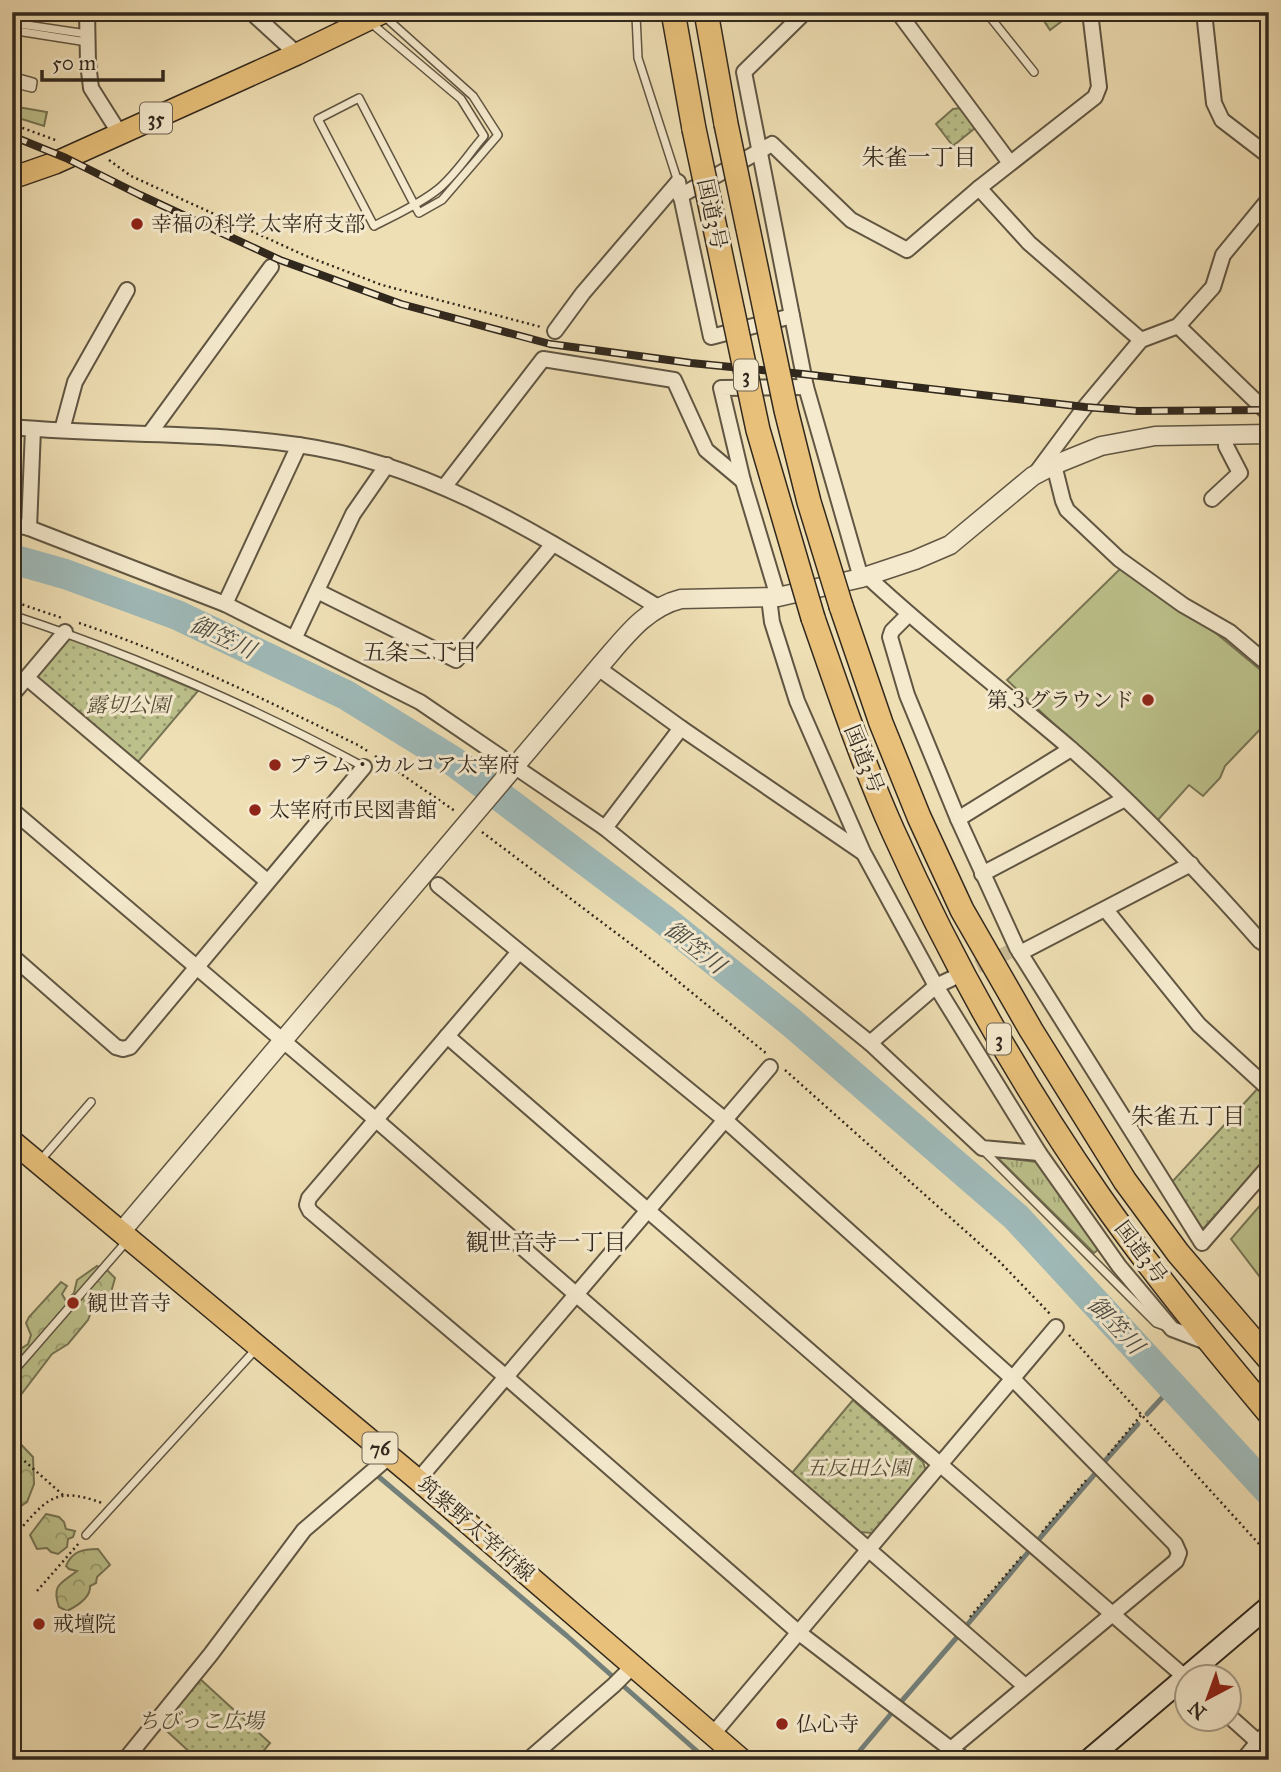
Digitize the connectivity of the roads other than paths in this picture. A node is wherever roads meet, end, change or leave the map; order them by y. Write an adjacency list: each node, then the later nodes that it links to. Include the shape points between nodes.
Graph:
1 (87, 12): 13 (street)
2 (251, 12): 15 (street)
3 (631, 12): 25 (lane, via 636,16 638,58)
4 (706, 12): 106 (highway, 国道3号 / 3, bridge, via 786,410 809,502 881,723 919,817 976,934 1125,1181)
5 (806, 12): 20 (street, via 744,72)
6 (898, 12): 22 (street)
7 (986, 12): 16 (lane)
8 (1090, 12): 22 (street, via 1099,86 1095,97)
9 (1204, 12): 21 (street, via 1214,103 1222,120)
10 (673, 14): 104 (highway, 国道3号 / 3, bridge, via 758,430 813,618 893,831 1004,1048 1100,1197)
11 (366, 17): 15 (main road, 35); 27 (lane, via 461,99 484,136 438,189); 27 (lane, via 473,96 498,135 442,200 419,213)
12 (12, 29): 13 (lane, via 13,23)
13 (87, 38): 14 (lane, via 17,31); 19 (street, via 91,88)
14 (12, 53)
15 (298, 54): 19 (main road, 35)
16 (1034, 72)
17 (12, 76): 18 (lane, via 33,82 32,88)
18 (12, 83)
19 (120, 134): 23 (main road, 35)
20 (758, 151): 24 (street, via 772,144 851,220 907,250); 25 (street); 30 (street)
21 (1269, 156)
22 (1010, 163): 24 (street)
23 (12, 178)
24 (979, 188): 33 (street, via 1029,243)
25 (679, 189): 30 (street, via 711,337); 32 (street, via 583,293)
26 (1269, 199): 31 (street, via 1223,255 1213,287)
27 (414, 204): 27 (lane, via 359,98 318,119 374,226)
28 (271, 267): 39 (street)
29 (127, 290): 38 (street, via 75,382)
30 (792, 317): 34 (street)
31 (1178, 326): 33 (street); 35 (street)
32 (555, 331)
33 (1141, 340): 45 (street)
34 (806, 387): 46 (street, via 720,388); 52 (street)
35 (1269, 414)
36 (12, 427): 37 (street)
37 (33, 429): 38 (street); 50 (street)
38 (62, 430): 39 (street)
39 (149, 433): 42 (street)
40 (1226, 434): 41 (street); 44 (street, via 1129,440); 48 (street, via 1226,446 1240,473)
41 (1269, 434)
42 (299, 445): 43 (street); 55 (street)
43 (387, 465): 47 (street); 53 (street, via 353,514)
44 (1054, 465): 45 (street); 61 (street, via 1067,510 1119,559 1230,632 1263,660)
45 (1033, 477): 52 (street, via 950,545)
46 (743, 481): 47 (street, via 706,450 674,380 543,359); 54 (street)
47 (445, 486): 51 (street)
48 (1212, 499)
49 (12, 524): 50 (street)
50 (29, 528): 55 (street)
51 (553, 544): 53 (street, via 456,660); 56 (street)
52 (864, 577): 54 (street); 58 (street)
53 (317, 591): 60 (street)
54 (774, 598): 56 (street, via 696,598); 73 (street, via 772,622 797,701)
55 (225, 604): 60 (street)
56 (658, 607): 62 (street)
57 (12, 615): 59 (lane)
58 (908, 615): 66 (street); 71 (street, via 890,637 907,695)
59 (65, 632): 63 (street); 67 (lane, via 206,687)
60 (295, 637): 68 (street, via 420,702)
61 (1269, 655)
62 (598, 668): 65 (street); 68 (street)
63 (27, 678): 64 (street); 77 (street)
64 (12, 695)
65 (681, 728): 72 (street); 73 (street)
66 (1071, 749): 69 (street); 71 (street)
67 (364, 766): 77 (street)
68 (514, 768): 72 (street); 76 (street)
69 (1125, 799): 74 (street); 75 (street)
70 (12, 810): 83 (street)
71 (958, 819): 75 (street)
72 (605, 828): 88 (street)
73 (863, 852): 85 (street)
74 (1191, 864): 78 (street); 79 (street)
75 (982, 874): 80 (street)
76 (430, 879): 81 (street); 87 (street)
77 (267, 881): 83 (street)
78 (1106, 910): 80 (street); 90 (street, via 1199,1025)
79 (1266, 941)
80 (1015, 951): 98 (street, via 1202,1243)
81 (518, 953): 86 (street); 93 (street)
82 (12, 956): 83 (street, via 123,1049 130,1047)
83 (197, 967): 87 (street)
84 (951, 979): 85 (street)
85 (936, 986): 88 (street); 96 (street)
86 (447, 1036): 92 (street); 99 (street)
87 (282, 1041): 92 (street); 100 (street)
88 (870, 1043): 95 (street)
89 (773, 1064): 93 (street)
90 (1269, 1089)
91 (91, 1102): 97 (lane)
92 (375, 1119): 101 (street); 108 (street, via 309,1198 310,1211)
93 (724, 1119): 99 (street); 109 (street)
94 (12, 1141): 97 (main road, 筑紫野太宰府線 / 76)
95 (982, 1148): 96 (street); 103 (lane, via 1156,1323)
96 (1040, 1153): 103 (street, via 1119,1266)
97 (39, 1162): 100 (main road, 筑紫野太宰府線 / 76)
98 (1269, 1166)
99 (647, 1211): 101 (street); 112 (street)
100 (125, 1235): 105 (main road, 筑紫野太宰府線 / 76); 107 (lane)
101 (575, 1295): 108 (street); 115 (street)
102 (1058, 1325): 109 (street)
103 (1172, 1329): 104 (street)
104 (1212, 1345): 110 (highway, 国道3号 / 3)
105 (257, 1347): 111 (main road, 筑紫野太宰府線 / 76); 114 (lane)
106 (1269, 1359)
107 (12, 1373)
108 (506, 1377): 113 (street); 118 (street)
109 (1011, 1377): 112 (street); 117 (street, via 1179,1553 1176,1561)
110 (1269, 1413)
111 (390, 1456): 113 (main road, 筑紫野太宰府線 / 76); 129 (street, via 304,1530)
112 (939, 1463): 115 (street); 117 (street)
113 (418, 1480): 121 (main road, 筑紫野太宰府線 / 76)
114 (86, 1535)
115 (869, 1548): 118 (street); 122 (street)
116 (1269, 1606): 119 (main road)
117 (1112, 1613): 120 (street); 122 (street)
118 (798, 1632): 126 (street); 128 (street)
119 (1202, 1664)
120 (1172, 1666)
121 (623, 1676): 126 (main road, 筑紫野太宰府線 / 76); 130 (street)
122 (1025, 1686): 128 (street)
123 (1172, 1690): 133 (main road)
124 (1242, 1728): 127 (street)
125 (1269, 1731): 127 (street)
126 (713, 1734): 131 (main road, 筑紫野太宰府線 / 76)
127 (1258, 1742): 134 (street)
128 (951, 1749): 132 (street)
129 (125, 1760)
130 (528, 1760)
131 (742, 1760)
132 (965, 1760)
133 (1088, 1760)
134 (1243, 1760)

